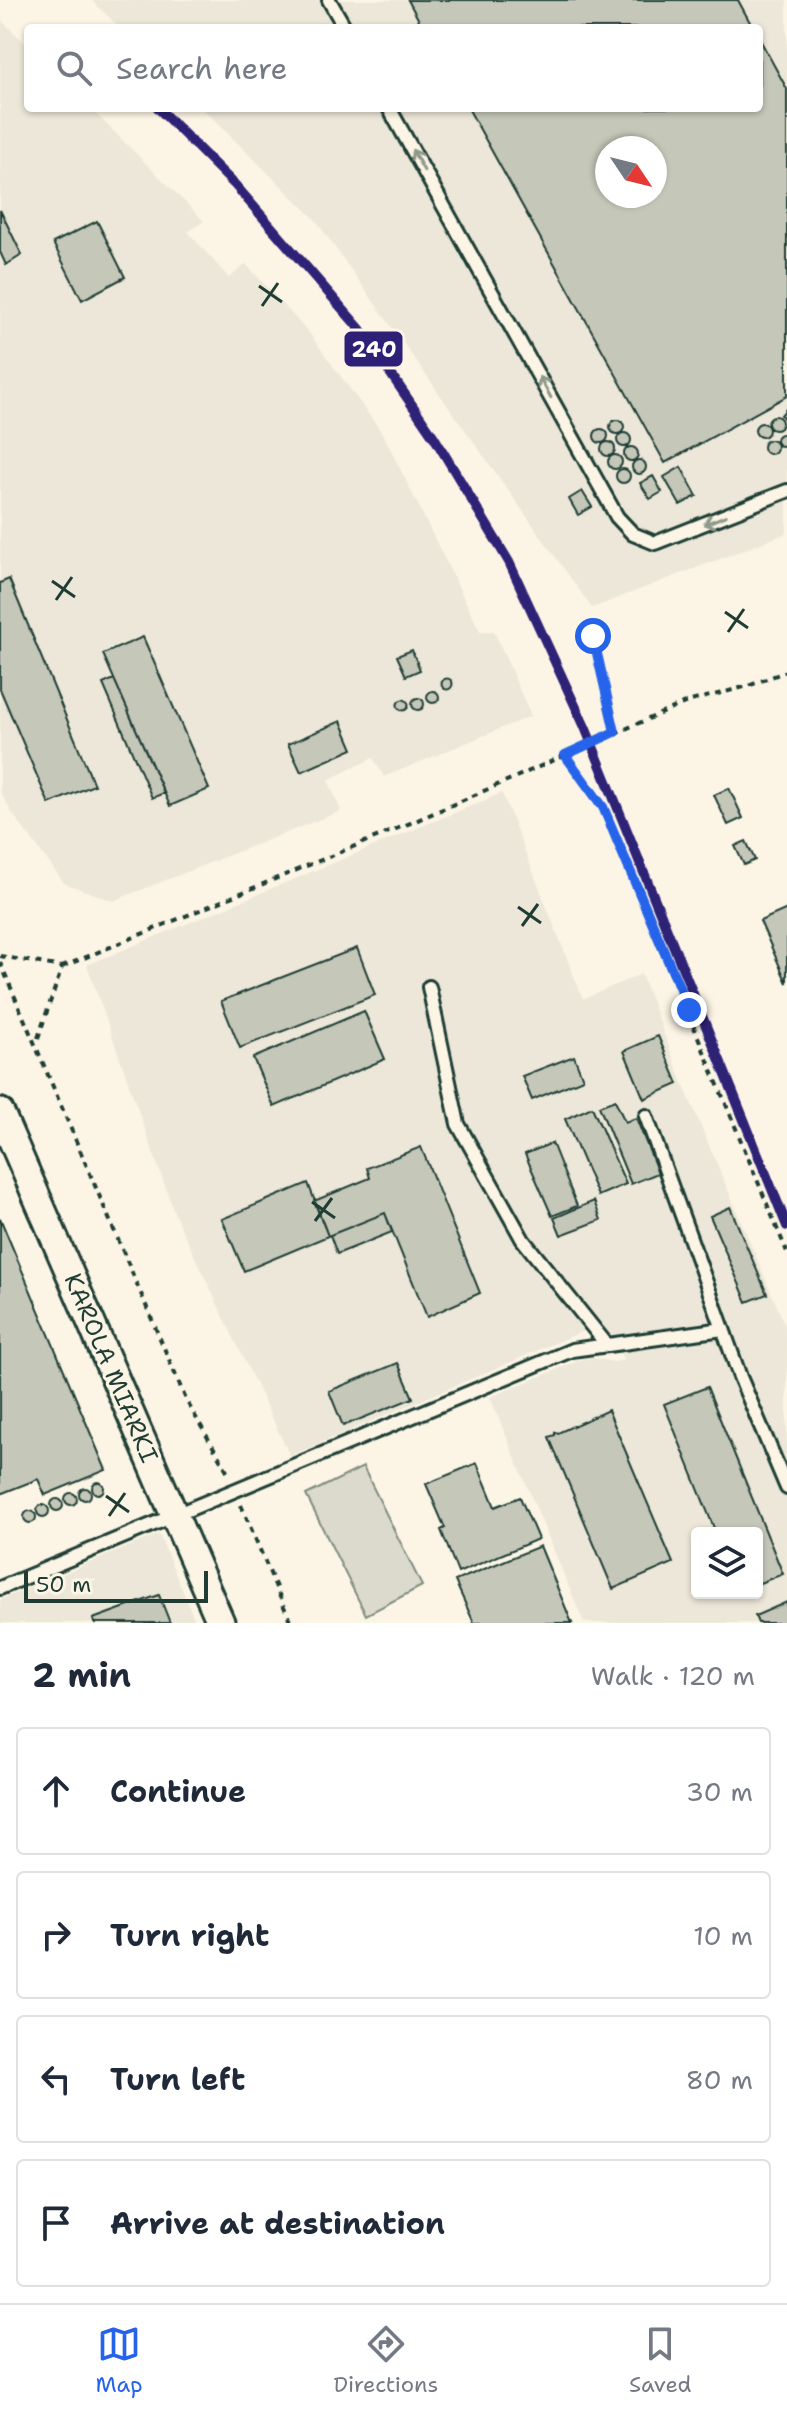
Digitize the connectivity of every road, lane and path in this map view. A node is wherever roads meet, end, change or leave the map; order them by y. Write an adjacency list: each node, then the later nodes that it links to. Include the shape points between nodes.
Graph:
1 (329, 0): 2 (lane)
2 (343, 24)
3 (391, 112): 4 (lane, one-way to 3, via 655,543 633,534 617,517)
4 (787, 491)
5 (593, 636): 7 (path)
6 (787, 671): 7 (path, via 687,702)
7 (615, 732): 8 (path)
8 (565, 755): 10 (path); 15 (path, via 603,807)
9 (0, 959): 10 (path); 12 (path)
10 (62, 967): 12 (path)
11 (429, 987): 17 (lane, via 458,1124 523,1240)
12 (35, 1046): 18 (path, via 187,1402)
13 (0, 1112): 21 (street, KAROLA MIARKI)
14 (646, 1116): 16 (lane)
15 (787, 1252)
16 (723, 1329): 17 (lane); 19 (lane)
17 (607, 1345): 21 (lane, via 572,1350)
18 (232, 1481)
19 (787, 1488)
20 (240, 1504): 24 (path)
21 (175, 1516): 22 (lane); 23 (street, KAROLA MIARKI)
22 (0, 1588)
23 (221, 1623)
24 (291, 1623)

